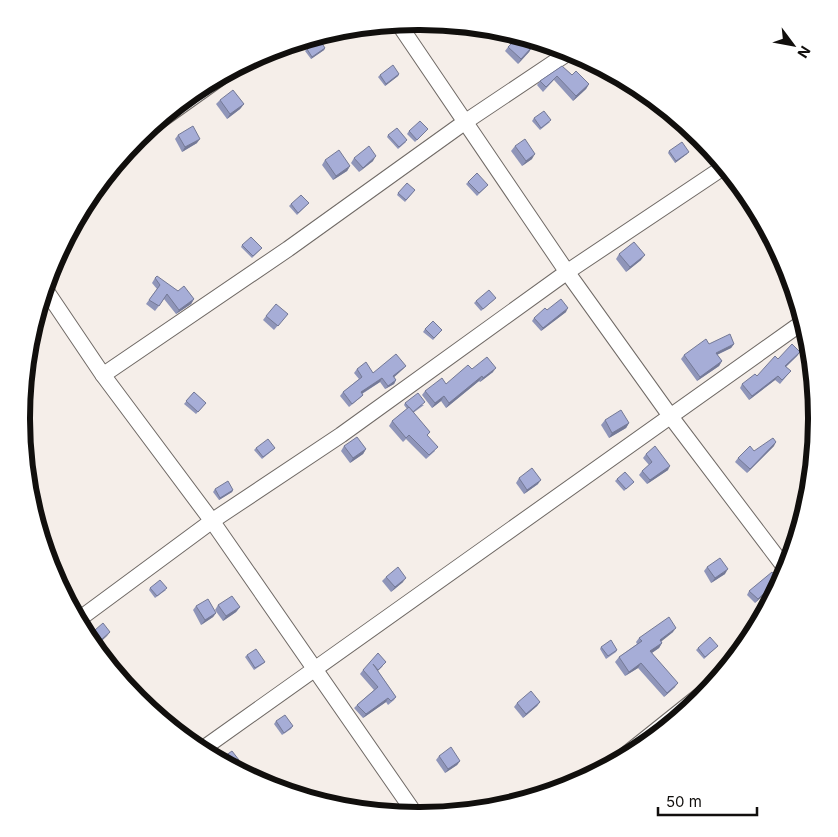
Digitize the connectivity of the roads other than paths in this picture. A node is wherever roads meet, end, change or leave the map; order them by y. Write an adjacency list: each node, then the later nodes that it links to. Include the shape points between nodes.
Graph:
1 (403, 31): 3 (street)
2 (561, 57): 3 (street)
3 (465, 122): 5 (street); 8 (street, via 288,249)
4 (718, 171): 5 (street)
5 (567, 272): 9 (street); 10 (street, via 341,435)
6 (50, 297): 8 (street)
7 (796, 327): 9 (street)
8 (103, 375): 10 (street)
9 (671, 417): 11 (street); 13 (street)
10 (212, 521): 12 (street); 13 (street)
11 (780, 561)
12 (84, 615)
13 (314, 671): 14 (street); 15 (street)
14 (208, 745)
15 (409, 807)

